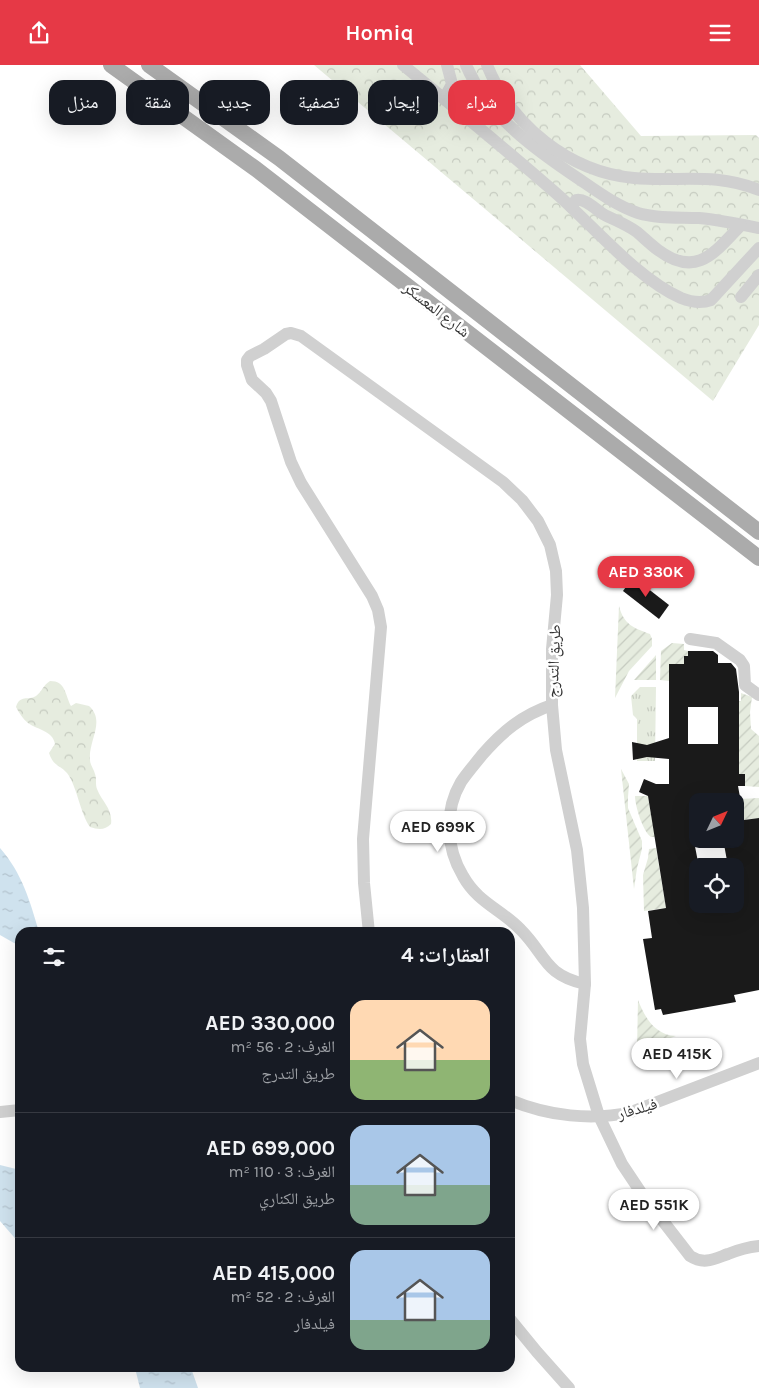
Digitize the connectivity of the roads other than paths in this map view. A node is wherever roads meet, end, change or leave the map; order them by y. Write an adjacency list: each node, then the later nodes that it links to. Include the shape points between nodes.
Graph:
1 (111, 65): 16 (main road, شارع المعسكر, via 264,175)
2 (148, 65): 15 (main road, شارع المعسكر, via 279,158)
3 (403, 65): 7 (street)
4 (447, 65): 7 (street, via 452,85)
5 (466, 65): 10 (street, via 492,108 518,134 602,195 640,213 658,217)
6 (487, 65): 8 (street, via 502,94 526,125 542,140 580,164 609,174 635,178 724,180)
7 (444, 99): 9 (street)
8 (759, 190)
9 (571, 207): 10 (street, via 576,200 584,201 635,231 671,259 683,262 703,260); 12 (street, via 644,273 681,298 695,302 703,303 718,295)
10 (741, 225): 11 (street)
11 (759, 227)
12 (759, 248)
13 (759, 275): 14 (street)
14 (741, 297)
15 (759, 532)
16 (759, 558)
17 (690, 639): 18 (street, via 716,643 740,660 744,665 745,685)
18 (759, 695)
19 (552, 705): 20 (street, طريق التدرج, via 556,571 545,532 530,509 503,482 301,336 286,334 250,356 247,365 254,383 271,401 301,483 372,596 380,618 381,644 363,839); 21 (street, طريق التدرج, via 556,750 577,850 584,922); 21 (street, via 513,724 466,775 453,802 449,835 458,867 477,895 521,930 554,971)
20 (368, 927)
21 (585, 984): 26 (street, طريق التدرج, via 580,1051)
22 (759, 1063): 26 (street, فيلدفار, via 631,1112)
23 (515, 1102): 26 (street, فيلدفار, via 546,1111)
24 (15, 1110): 25 (street)
25 (0, 1112)
26 (599, 1116): 27 (street, طريق التدرج, via 632,1179 690,1256 711,1261)
27 (759, 1246)
28 (515, 1325): 29 (street)
29 (569, 1388)

